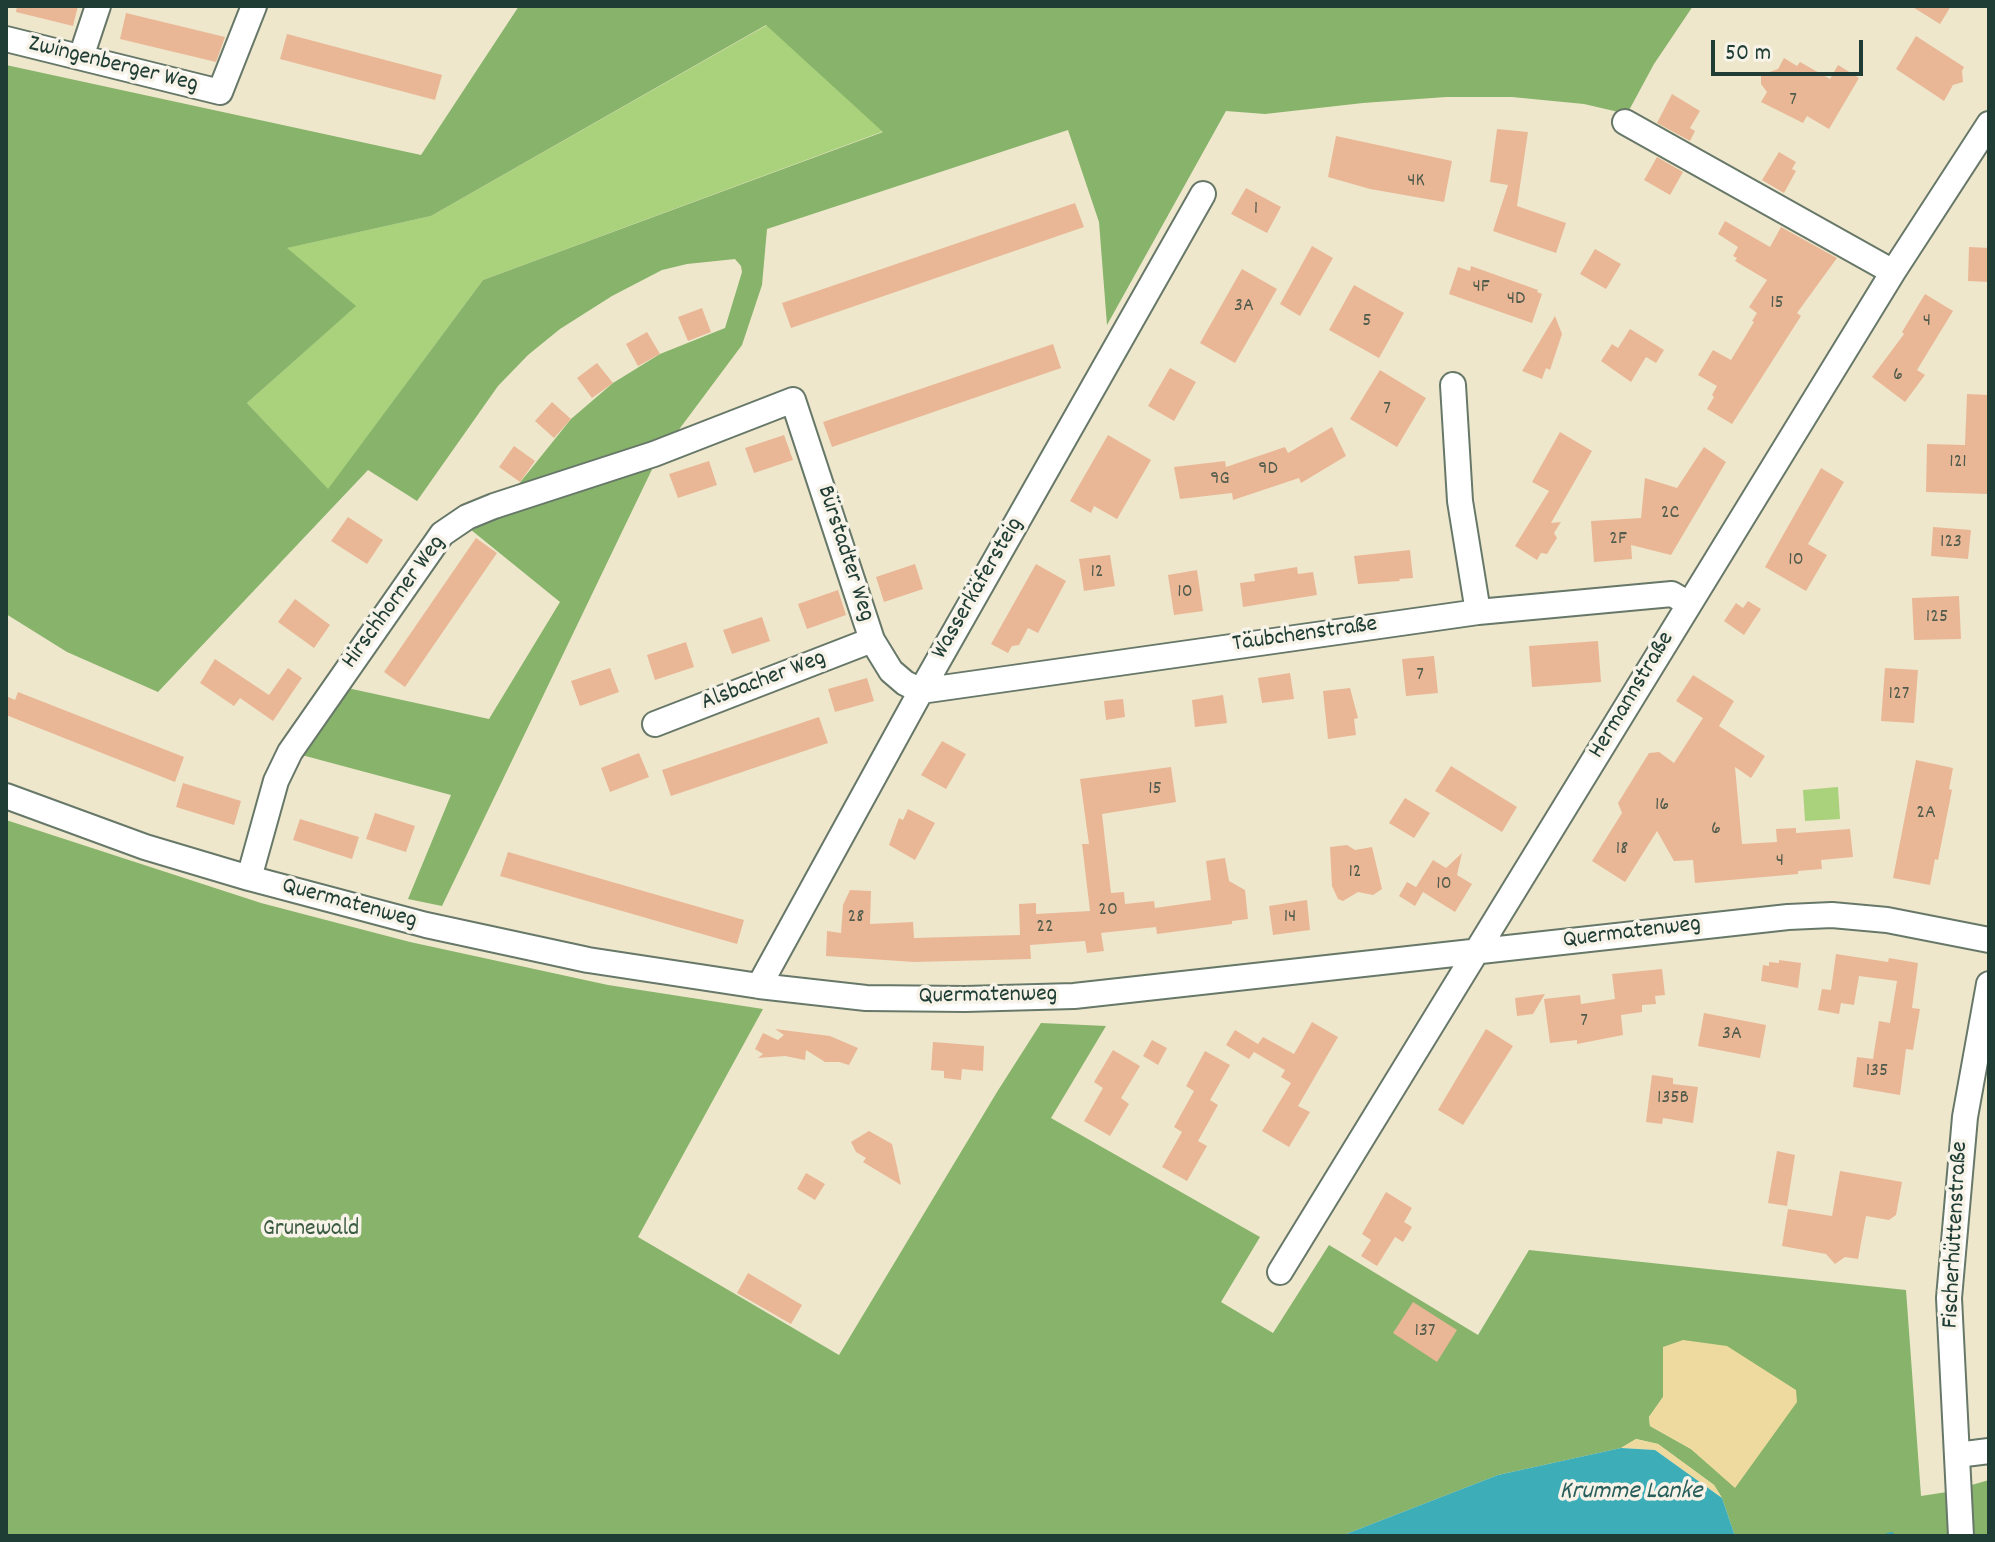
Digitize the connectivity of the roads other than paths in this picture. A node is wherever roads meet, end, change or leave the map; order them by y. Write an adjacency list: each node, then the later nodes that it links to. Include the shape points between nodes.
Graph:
1 (98, 6): 4 (street)
2 (254, 6): 4 (street, Zwingenberger Weg, via 220,92)
3 (6, 39): 4 (street, Zwingenberger Weg)
4 (81, 57)
5 (1625, 122): 8 (street)
6 (1989, 124): 8 (street, Hermannstraße)
7 (1203, 194): 14 (street, Wasserkäfersteig)
8 (1893, 272): 11 (street, Hermannstraße)
9 (1453, 385): 12 (street, via 1460,501)
10 (793, 400): 13 (street, Bürstadter Weg); 17 (street, Hirschhorner Weg, via 654,454 494,506 442,534 290,752 276,781)
11 (1689, 604): 12 (street, Täubchenstraße, via 1672,594); 19 (street, Hermannstraße)
12 (1478, 612): 14 (street, Täubchenstraße)
13 (872, 640): 14 (street, Bürstadter Weg, via 891,671); 15 (street, Alsbacher Weg)
14 (921, 691): 21 (street, Wasserkäfersteig)
15 (655, 724)
16 (6, 796): 17 (street, Quermatenweg)
17 (249, 878): 21 (street, Quermatenweg, via 426,925 588,960)
18 (1989, 940): 19 (street, Quermatenweg, via 1832,915)
19 (1478, 952): 21 (street, Quermatenweg, via 1074,996 866,998); 22 (street, Hermannstraße)
20 (1989, 984): 24 (street, Fischerhüttenstraße, via 1965,1117 1949,1298)
21 (759, 986)
22 (1280, 1272)
23 (1989, 1451): 24 (street)
24 (1957, 1455): 25 (street, Fischerhüttenstraße)
25 (1961, 1536)

